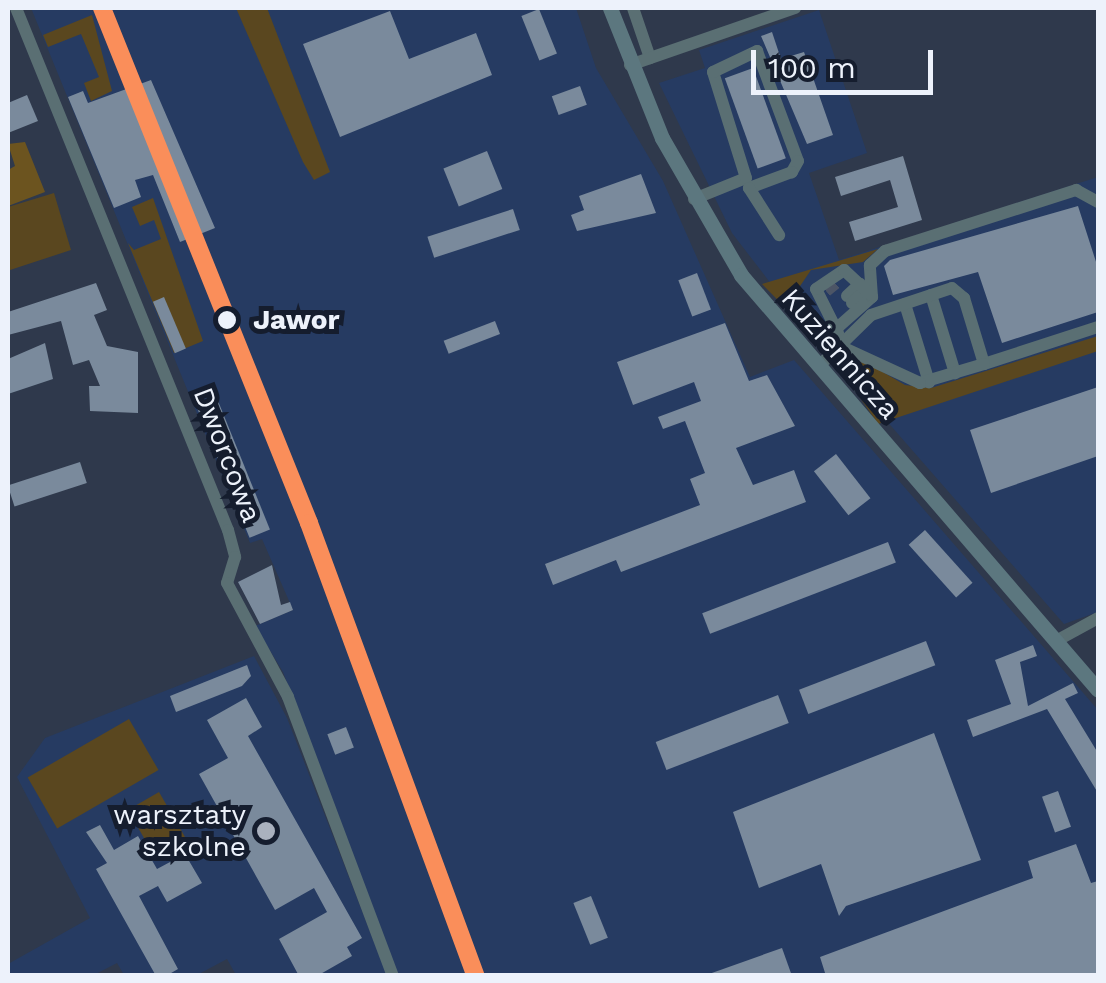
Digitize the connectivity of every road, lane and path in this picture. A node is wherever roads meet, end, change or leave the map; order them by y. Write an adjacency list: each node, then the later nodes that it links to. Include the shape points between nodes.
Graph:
1 (16, 8): 29 (street, Dworcowa, via 234,544 227,583 288,697)
2 (610, 8): 8 (main road, Kuziennicza)
3 (633, 8): 7 (street)
4 (795, 8): 5 (street)
5 (730, 30): 6 (street); 7 (street)
6 (738, 55): 9 (street, via 720,64 713,80); 9 (street, via 762,56 798,161 792,172)
7 (650, 58): 8 (street)
8 (630, 65): 10 (main road, Kuziennicza)
9 (748, 183): 10 (street); 12 (street)
10 (694, 200): 23 (main road, Kuziennicza, via 740,275)
11 (1098, 202): 14 (street, via 1076,190 885,251 870,265)
12 (779, 235)
13 (849, 272): 14 (street); 15 (street); 15 (street, via 820,285)
14 (866, 290): 18 (street); 18 (street); 19 (street)
15 (826, 291): 18 (street)
16 (930, 296): 17 (street); 22 (street, via 960,292); 24 (street)
17 (905, 304): 19 (street); 25 (street)
18 (840, 311): 21 (street)
19 (871, 315): 21 (street)
20 (1098, 328): 22 (street)
21 (840, 346): 23 (street); 25 (street)
22 (984, 364): 24 (street)
23 (819, 366): 27 (main road, Kuziennicza)
24 (954, 374): 25 (street)
25 (929, 382)
26 (1098, 618): 27 (street)
27 (1056, 640): 28 (main road, Kuziennicza)
28 (1098, 690)
29 (394, 976)

